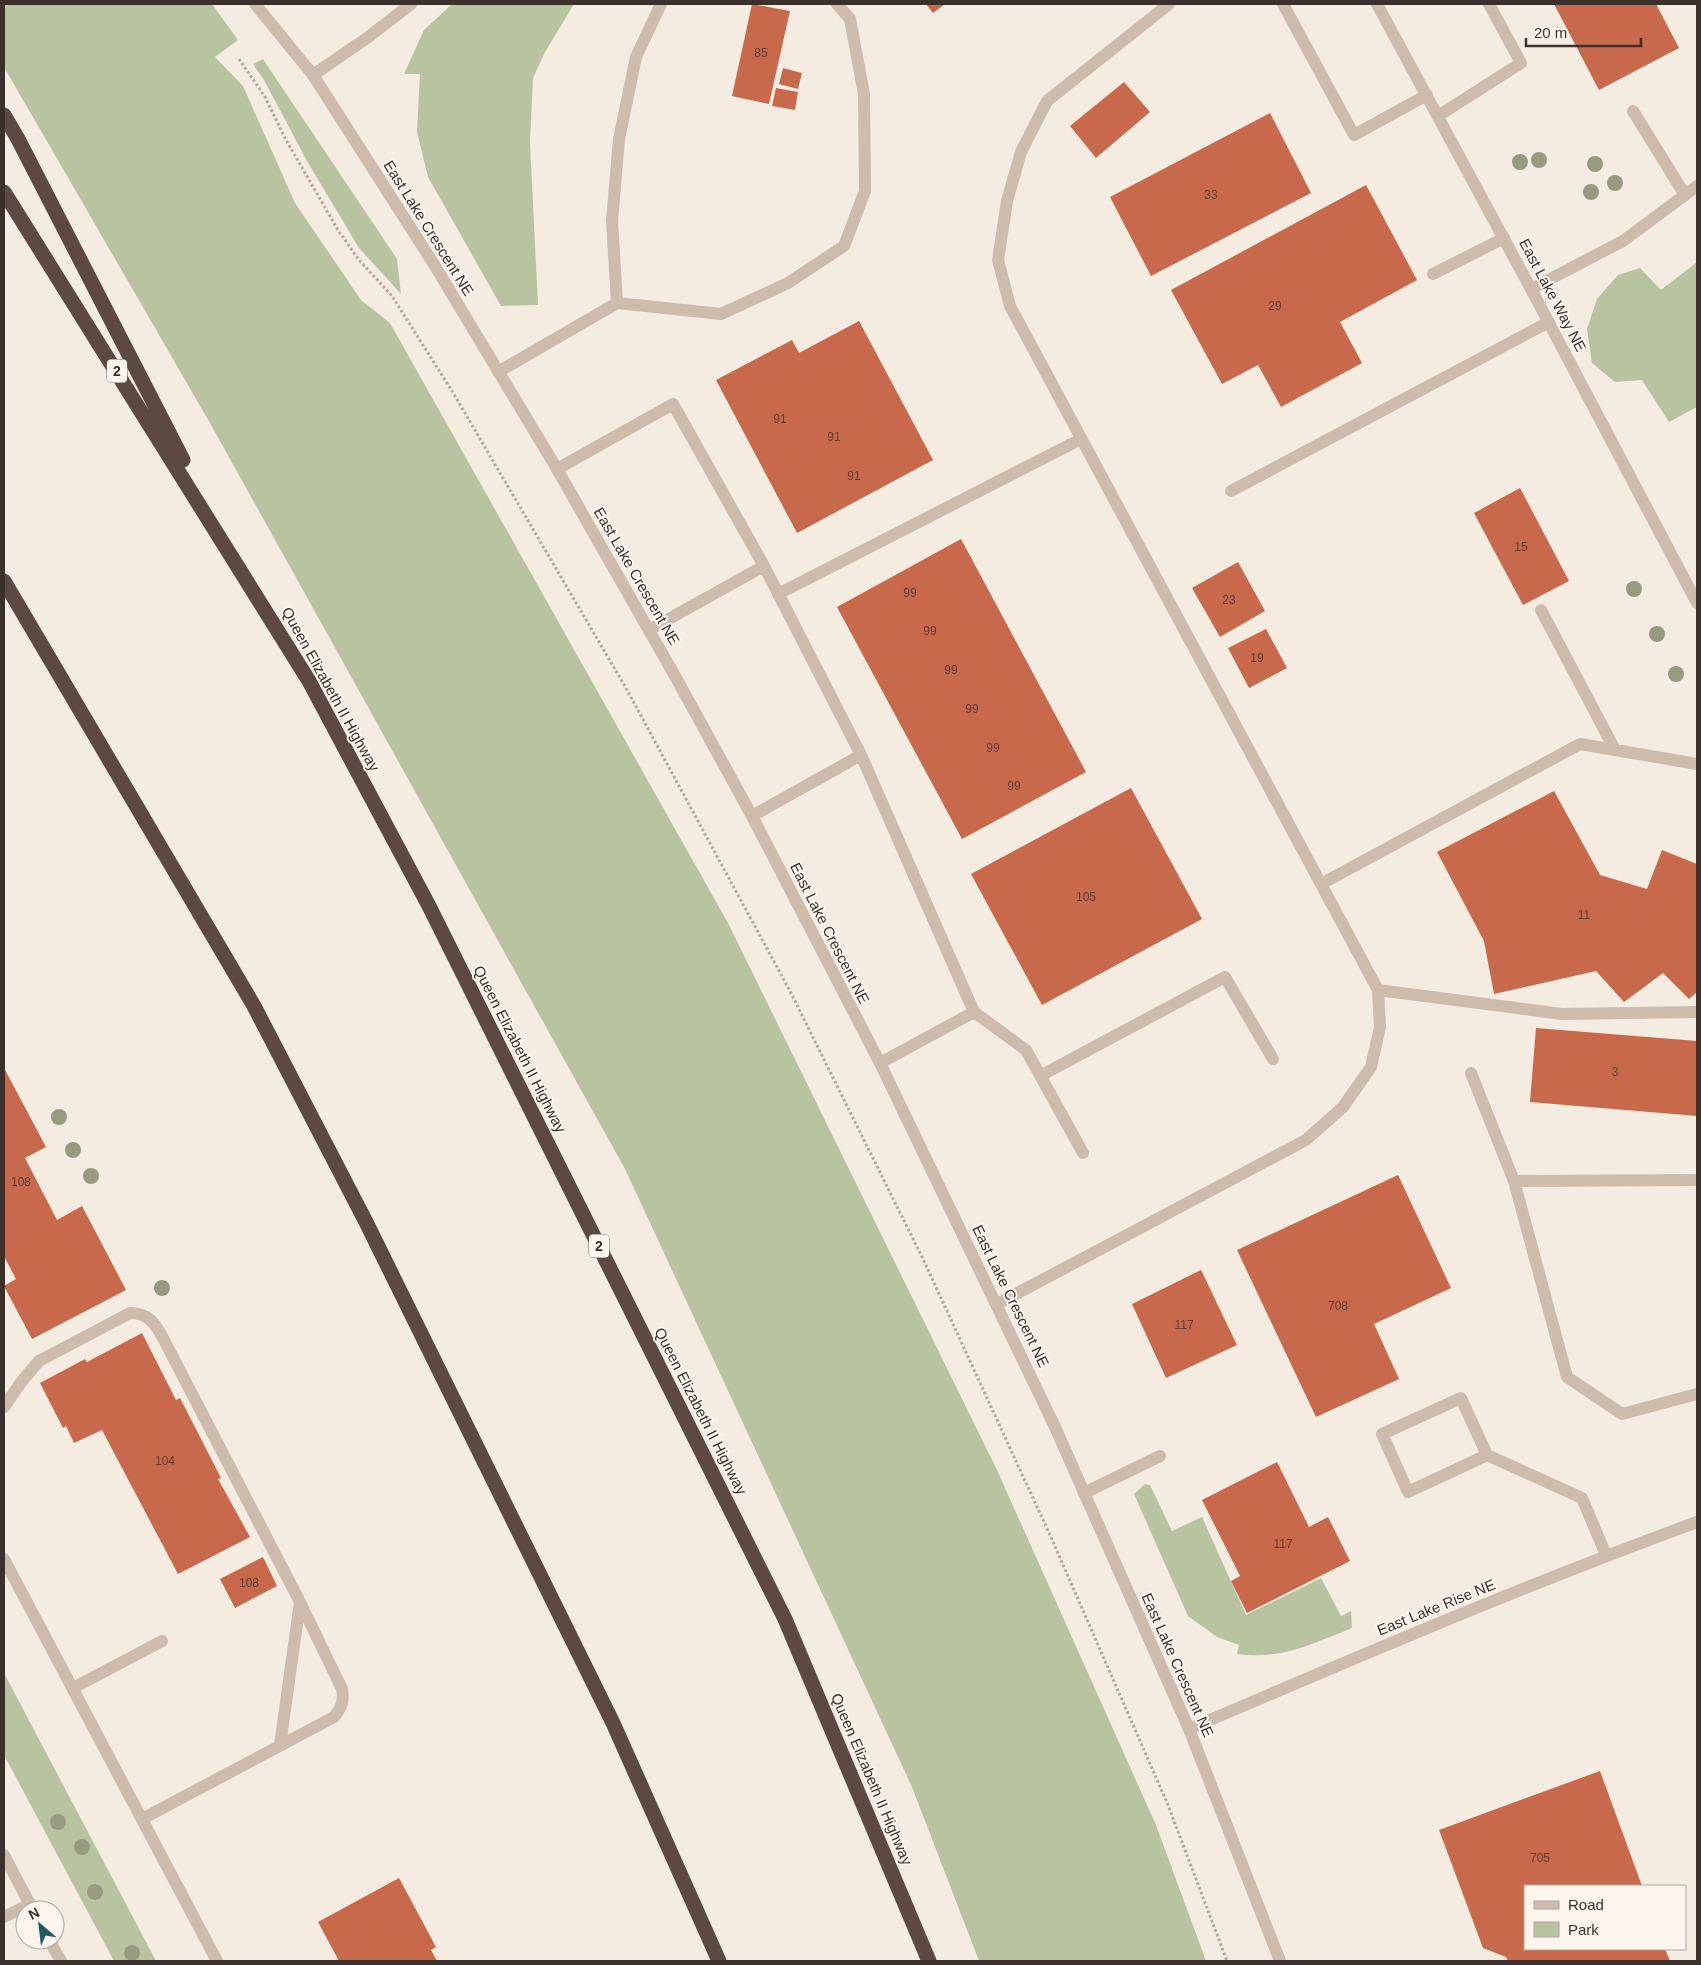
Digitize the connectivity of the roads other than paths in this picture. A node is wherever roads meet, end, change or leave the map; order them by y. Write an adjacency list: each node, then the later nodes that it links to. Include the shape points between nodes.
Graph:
1 (255, 4): 9 (street, East Lake Crescent NE)
2 (411, 4): 9 (street)
3 (661, 4): 20 (street, via 636,57 619,139 612,220)
4 (837, 4): 20 (street, via 850,19 864,94 865,191 844,246 788,283 721,314)
5 (1169, 4): 23 (street, via 1047,101 1021,152 1006,201 998,260 1010,306)
6 (1283, 4): 10 (street, via 1354,135)
7 (1377, 4): 10 (street, East Lake Way NE)
8 (1489, 4): 13 (street, via 1521,63)
9 (313, 75): 22 (street, East Lake Crescent NE, via 435,266)
10 (1427, 95): 13 (street, East Lake Way NE)
11 (1633, 111): 16 (street)
12 (4, 115): 26 (highway)
13 (1438, 116): 17 (street, East Lake Way NE)
14 (1697, 186): 16 (street)
15 (4, 192): 26 (highway, Queen Elizabeth II Highway / 2)
16 (1685, 195): 19 (street, via 1623,241)
17 (1504, 238): 18 (street); 19 (street, East Lake Way NE)
18 (1433, 274)
19 (1531, 289): 21 (street, East Lake Way NE)
20 (617, 303): 22 (street)
21 (1549, 322): 25 (street); 30 (street, East Lake Way NE)
22 (498, 372): 24 (street, East Lake Crescent NE)
23 (1081, 439): 29 (street); 37 (street)
24 (557, 469): 27 (street, via 673,404); 32 (street, East Lake Crescent NE)
25 (1231, 490)
26 (229, 550): 69 (highway, Queen Elizabeth II Highway / 2, via 310,681 429,906 785,1620)
27 (764, 566): 29 (street); 32 (street)
28 (4, 581): 68 (highway, via 254,1006 366,1222 613,1723)
29 (778, 594): 34 (street)
30 (1697, 603)
31 (1542, 610): 33 (street)
32 (649, 630): 36 (street, East Lake Crescent NE)
33 (1615, 750): 35 (street); 37 (street, via 1580,744)
34 (860, 755): 36 (street); 39 (street)
35 (1697, 764)
36 (752, 816): 42 (street, East Lake Crescent NE)
37 (1320, 884): 38 (street)
38 (1378, 990): 40 (street, via 1562,1014); 48 (street, via 1380,1027 1371,1067 1343,1107 1306,1140)
39 (974, 1012): 42 (street); 44 (street, via 1026,1050)
40 (1697, 1012)
41 (1273, 1059): 44 (street, via 1226,978)
42 (880, 1063): 48 (street, East Lake Crescent NE)
43 (1471, 1073): 47 (street)
44 (1040, 1076): 45 (street)
45 (1083, 1153)
46 (1697, 1180): 47 (street)
47 (1514, 1181): 49 (street, via 1567,1377 1622,1414)
48 (997, 1304): 53 (street, East Lake Crescent NE)
49 (1697, 1394)
50 (4, 1407): 57 (street, via 39,1361 130,1313 148,1317 163,1338)
51 (1487, 1455): 51 (street, via 1461,1398 1382,1434 1408,1492); 55 (street, via 1582,1498)
52 (1160, 1456): 53 (street)
53 (1084, 1493): 60 (street, East Lake Crescent NE)
54 (1697, 1522): 55 (street, East Lake Rise NE)
55 (1606, 1555): 60 (street, East Lake Rise NE)
56 (4, 1559): 59 (street)
57 (300, 1602): 61 (street); 61 (street, via 344,1699 334,1717)
58 (162, 1641): 59 (street)
59 (72, 1688): 62 (street)
60 (1189, 1729): 70 (street, East Lake Crescent NE)
61 (280, 1746): 62 (street)
62 (142, 1819): 67 (street)
63 (4, 1855): 64 (street)
64 (28, 1900)
65 (55, 1950): 66 (street)
66 (61, 1961)
67 (217, 1961)
68 (719, 1961)
69 (929, 1961)
70 (1280, 1961)

